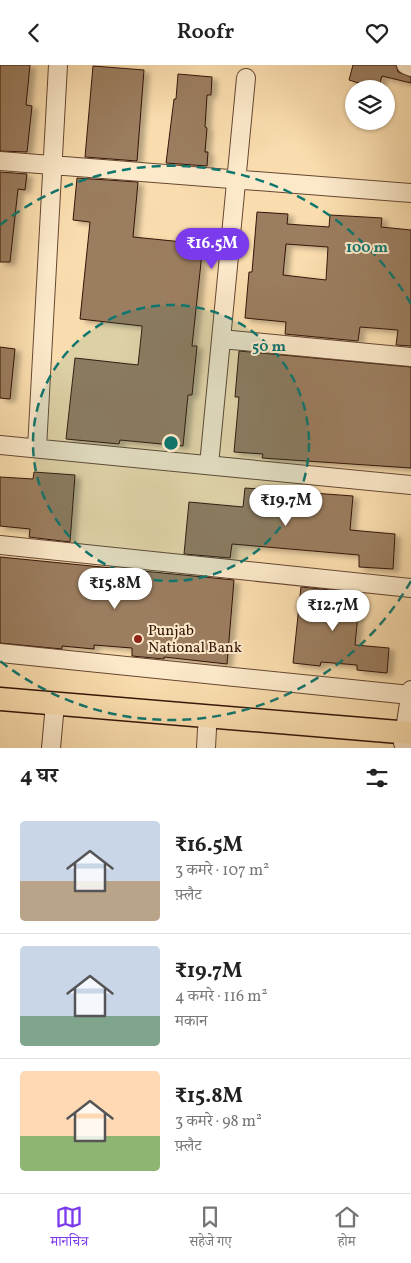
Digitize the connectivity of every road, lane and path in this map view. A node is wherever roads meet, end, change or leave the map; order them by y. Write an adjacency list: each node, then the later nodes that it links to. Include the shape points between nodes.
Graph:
1 (58, 65): 6 (street)
2 (406, 65): 3 (street)
3 (411, 67)
4 (246, 78): 7 (street)
5 (0, 161): 6 (street)
6 (52, 165): 7 (street); 12 (street)
7 (237, 179): 8 (street); 9 (street)
8 (411, 193)
9 (221, 339): 10 (street); 13 (street)
10 (411, 357)
11 (0, 445): 12 (street)
12 (36, 448): 13 (street)
13 (210, 465): 14 (street)
14 (411, 485)
15 (0, 545): 16 (street)
16 (411, 588)
17 (0, 653): 19 (street)
18 (411, 690): 19 (street)
19 (410, 695): 23 (street)
20 (0, 699): 23 (main road)
21 (0, 710): 22 (main road)
22 (54, 715): 24 (main road); 25 (street)
23 (407, 738): 24 (main road)
24 (207, 739)
25 (51, 748)

